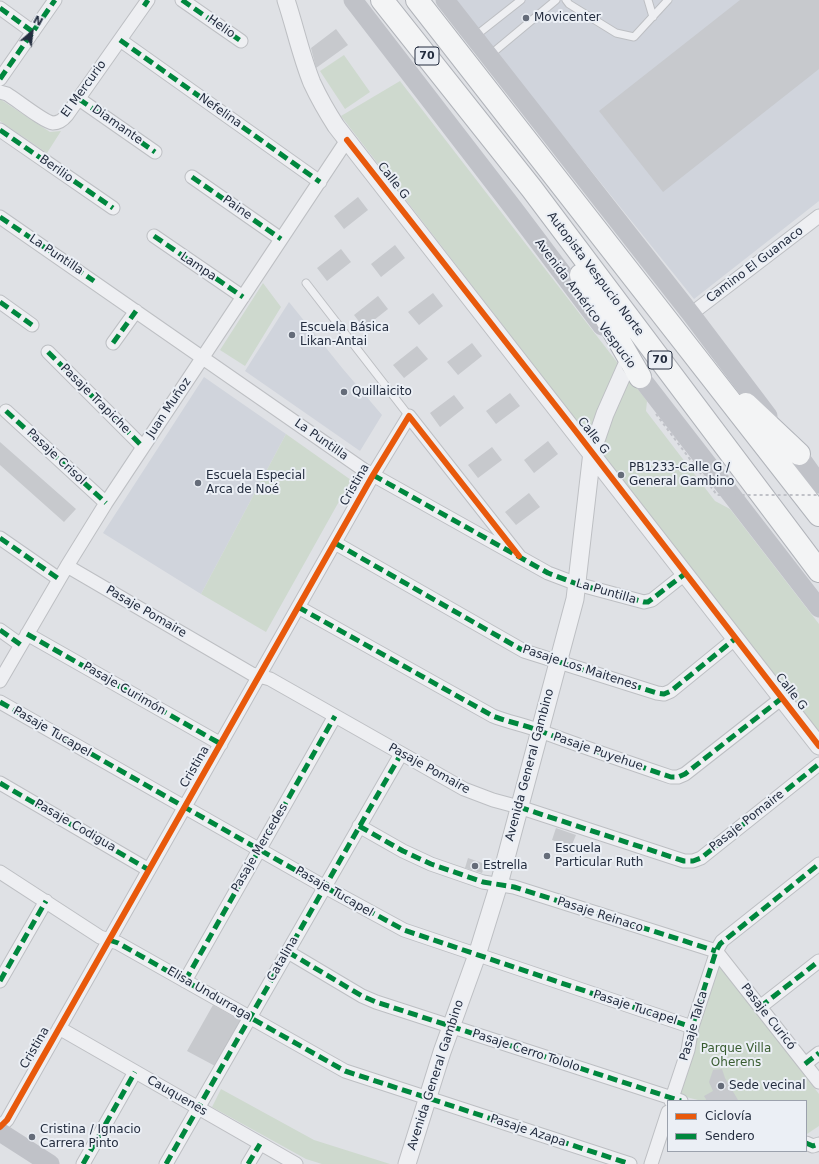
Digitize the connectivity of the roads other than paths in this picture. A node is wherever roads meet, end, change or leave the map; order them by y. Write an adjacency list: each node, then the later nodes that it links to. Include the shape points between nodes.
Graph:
1 (55, 0): 17 (street)
2 (182, 0): 20 (street, Helio)
3 (286, 0): 26 (street, Calle G, via 312,82 326,111)
4 (353, 0): 46 (main road, Avenida Américo Vespucio)
5 (382, 0): 30 (highway, Autopista Vespucio Norte / 70)
6 (417, 0): 43 (highway, 70)
7 (445, 0): 18 (main road)
8 (521, 0): 18 (lane)
9 (555, 0): 10 (lane); 21 (lane)
10 (560, 0)
11 (566, 0): 16 (lane, via 624,36 634,37)
12 (648, 0): 16 (lane)
13 (668, 0): 16 (lane)
14 (142, 2): 19 (street, El Mercurio)
15 (0, 8): 17 (street)
16 (653, 16)
17 (33, 32): 22 (street)
18 (474, 37): 21 (main road)
19 (120, 40): 24 (street, El Mercurio); 29 (street, Nefelina)
20 (241, 41)
21 (489, 56): 40 (main road)
22 (0, 79)
23 (0, 92): 24 (street, El Mercurio, via 52,123 64,119)
24 (78, 99): 27 (street, Diamante)
25 (0, 130): 31 (street, Berilio)
26 (347, 140): 29 (street, Juan Muñoz); 50 (street, Calle G)
27 (155, 152)
28 (192, 178): 35 (street, Paine)
29 (320, 182): 35 (street, Juan Muñoz)
30 (532, 189): 46 (highway); 60 (highway, Autopista Vespucio Norte / 70)
31 (113, 208)
32 (819, 216): 40 (street, Camino El Guanaco)
33 (0, 217): 39 (street, La Puntilla)
34 (154, 236): 37 (street, Lampa)
35 (282, 239): 37 (street, Juan Muñoz)
36 (306, 283): 48 (lane)
37 (243, 297): 45 (street, Juan Muñoz)
38 (0, 302): 41 (street)
39 (136, 311): 42 (street); 45 (street, La Puntilla)
40 (691, 314): 51 (main road)
41 (32, 325)
42 (113, 343)
43 (690, 349): 51 (highway); 55 (highway, 70)
44 (48, 352): 49 (street, Pasaje Trapiche)
45 (203, 357): 49 (street, Juan Muñoz); 52 (street, La Puntilla)
46 (634, 369): 50 (street, Avenida General Gambino, via 607,408); 65 (main road, Avenida Américo Vespucio)
47 (6, 411): 54 (street, Pasaje Crisol)
48 (409, 416): 52 (street, Cristina); 58 (street)
49 (143, 447): 54 (street, Juan Muñoz)
50 (592, 452): 61 (street, Calle G); 63 (street, Avenida General Gambino)
51 (799, 454): 53 (main road)
52 (373, 475): 57 (street, Cristina); 58 (street, La Puntilla)
53 (819, 484)
54 (106, 503): 59 (street, Juan Muñoz)
55 (819, 515)
56 (0, 538): 62 (street)
57 (335, 543): 64 (street, Cristina); 69 (street, Pasaje Los Maitenes, via 524,652)
58 (519, 556): 63 (street, La Puntilla, via 548,573)
59 (67, 566): 62 (street, Juan Muñoz); 70 (street, Pasaje Pomaire)
60 (819, 571)
61 (686, 573): 63 (street, La Puntilla, via 648,602); 67 (street, Calle G)
62 (59, 579): 68 (street, Juan Muñoz)
63 (577, 584): 69 (street, Avenida General Gambino)
64 (298, 607): 70 (street, Cristina); 75 (street, Pasaje Puyehue, via 482,710 506,721)
65 (819, 608)
66 (0, 630): 68 (street, Pasaje Curimón)
67 (736, 638): 69 (street, Pasaje Los Maitenes, via 664,694); 72 (street, Calle G)
68 (24, 640): 71 (street, Juan Muñoz); 76 (street, Pasaje Curimón)
69 (558, 662): 75 (street, Avenida General Gambino)
70 (259, 676): 74 (street, Pasaje Pomaire, via 270,679); 76 (street, Cristina)
71 (0, 682)
72 (782, 698): 75 (street, Pasaje Puyehue, via 678,777 635,765); 77 (street, Calle G)
73 (0, 702): 81 (street, Pasaje Tucapel)
74 (335, 716): 78 (street, Pasaje Pomaire); 84 (street, Pasaje Mercedes)
75 (539, 730): 82 (street, Avenida General Gambino)
76 (220, 744): 81 (street, Cristina)
77 (819, 746)
78 (401, 754): 82 (street, Pasaje Pomaire, via 464,789); 83 (street, Catalina)
79 (819, 764): 82 (street, Pasaje Pomaire, via 702,858 693,861 684,861)
80 (0, 783): 86 (street, Pasaje Codigua)
81 (185, 807): 84 (street, Pasaje Tucapel); 86 (street, Cristina)
82 (519, 807): 88 (street, Avenida General Gambino)
83 (360, 826): 88 (street, Pasaje Reinaco, via 418,859 483,882); 89 (street, Catalina)
84 (259, 850): 89 (street, Pasaje Tucapel); 97 (street, Pasaje Mercedes)
85 (819, 864): 92 (street, via 722,941)
86 (149, 870): 91 (street, Cristina)
87 (0, 872): 90 (street, Elisa Undurraga)
88 (499, 884): 92 (street, Pasaje Reinaco); 94 (street, Avenida General Gambino)
89 (325, 887): 93 (street, Catalina); 94 (street, Pasaje Tucapel, via 404,930)
90 (46, 902): 91 (street, Elisa Undurraga, via 100,937); 96 (street)
91 (109, 940): 97 (street, Elisa Undurraga); 102 (street, Cristina)
92 (716, 951): 98 (street, Pasaje Curicó); 101 (street, Pasaje Talca)
93 (288, 952): 99 (street, Catalina); 100 (street, Pasaje Cerro Tololo, via 370,999)
94 (477, 956): 100 (street, Avenida General Gambino); 101 (street, Pasaje Tucapel)
95 (819, 961): 98 (street)
96 (0, 981)
97 (185, 981): 99 (street, Elisa Undurraga)
98 (760, 1007): 104 (street, Pasaje Curicó)
99 (250, 1018): 107 (street, Elisa Undurraga, via 345,1071); 109 (street, Catalina)
100 (451, 1026): 107 (street, Avenida General Gambino); 108 (street, Pasaje Cerro Tololo)
101 (692, 1027): 108 (street, Pasaje Talca)
102 (59, 1028): 105 (street, Cauquenes); 111 (street, Cristina, via 7,1120)
103 (819, 1053): 104 (street)
104 (805, 1064): 106 (street, Pasaje Curicó)
105 (135, 1072): 109 (street, Cauquenes); 117 (street)
106 (819, 1082)
107 (427, 1098): 121 (street, Avenida General Gambino); 122 (street, Pasaje Azapa)
108 (675, 1100)
109 (198, 1108): 113 (street, Cauquenes); 118 (street, Catalina)
110 (667, 1115): 123 (street)
111 (0, 1127)
112 (0, 1132): 116 (main road)
113 (260, 1144): 119 (street); 120 (street, Cauquenes)
114 (807, 1144): 115 (street)
115 (819, 1144)
116 (50, 1164)
117 (83, 1164)
118 (166, 1164)
119 (248, 1164)
120 (296, 1164)
121 (407, 1164)
122 (630, 1164)
123 (651, 1164)

